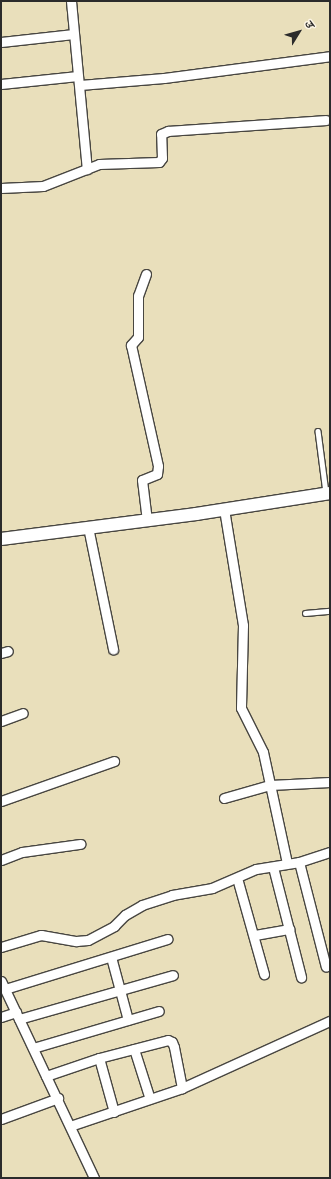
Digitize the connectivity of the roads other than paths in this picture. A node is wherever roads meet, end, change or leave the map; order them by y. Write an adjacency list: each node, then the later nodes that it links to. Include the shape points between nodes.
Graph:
1 (71, 1): 2 (street)
2 (74, 34): 3 (street); 5 (street)
3 (1, 42)
4 (330, 56): 5 (street, via 164,78)
5 (79, 80): 6 (street); 8 (street)
6 (1, 84)
7 (326, 120): 8 (street, via 168,131 161,134 162,158 159,162 110,163)
8 (87, 169): 9 (street, via 43,186)
9 (1, 188)
10 (146, 274): 14 (street, via 138,296 138,337 131,345 158,466 157,474 142,480)
11 (318, 432): 12 (lane)
12 (328, 493): 13 (street)
13 (224, 509): 14 (street); 24 (street, via 243,625 241,708 259,739)
14 (147, 519): 15 (street)
15 (88, 527): 16 (street); 19 (street)
16 (1, 539)
17 (330, 611): 18 (lane)
18 (305, 613)
19 (113, 649)
20 (23, 713): 21 (street)
21 (1, 721)
22 (114, 761): 26 (street)
23 (330, 782): 24 (street)
24 (270, 785): 25 (street); 31 (street)
25 (224, 798)
26 (1, 801)
27 (80, 844): 29 (street, via 16,853)
28 (330, 852): 30 (street)
29 (1, 860)
30 (299, 862): 31 (street); 39 (street)
31 (287, 864): 32 (street)
32 (273, 867): 33 (street, via 256,870); 34 (street)
33 (237, 878): 35 (street); 37 (street, via 203,890 172,895 142,905 125,915 114,926 88,940 76,941 41,935)
34 (289, 929): 35 (street); 42 (street)
35 (255, 935): 40 (street)
36 (168, 939): 38 (street)
37 (1, 947)
38 (111, 957): 43 (street); 44 (street)
39 (326, 967)
40 (264, 974)
41 (173, 975): 44 (street)
42 (301, 977)
43 (3, 985): 46 (street)
44 (120, 990): 46 (street); 48 (street)
45 (159, 1011): 48 (street)
46 (18, 1016): 47 (street); 50 (street)
47 (1, 1017)
48 (128, 1020): 50 (street)
49 (330, 1021): 54 (street)
50 (34, 1048): 53 (street)
51 (134, 1049): 52 (street); 54 (street, via 163,1040 172,1042); 56 (street)
52 (99, 1058): 53 (street); 57 (street)
53 (46, 1076): 55 (street)
54 (182, 1088): 56 (street)
55 (58, 1098): 58 (street); 59 (street)
56 (150, 1099): 57 (street)
57 (114, 1112): 59 (street)
58 (1, 1119)
59 (70, 1126): 60 (street)
60 (94, 1178)

